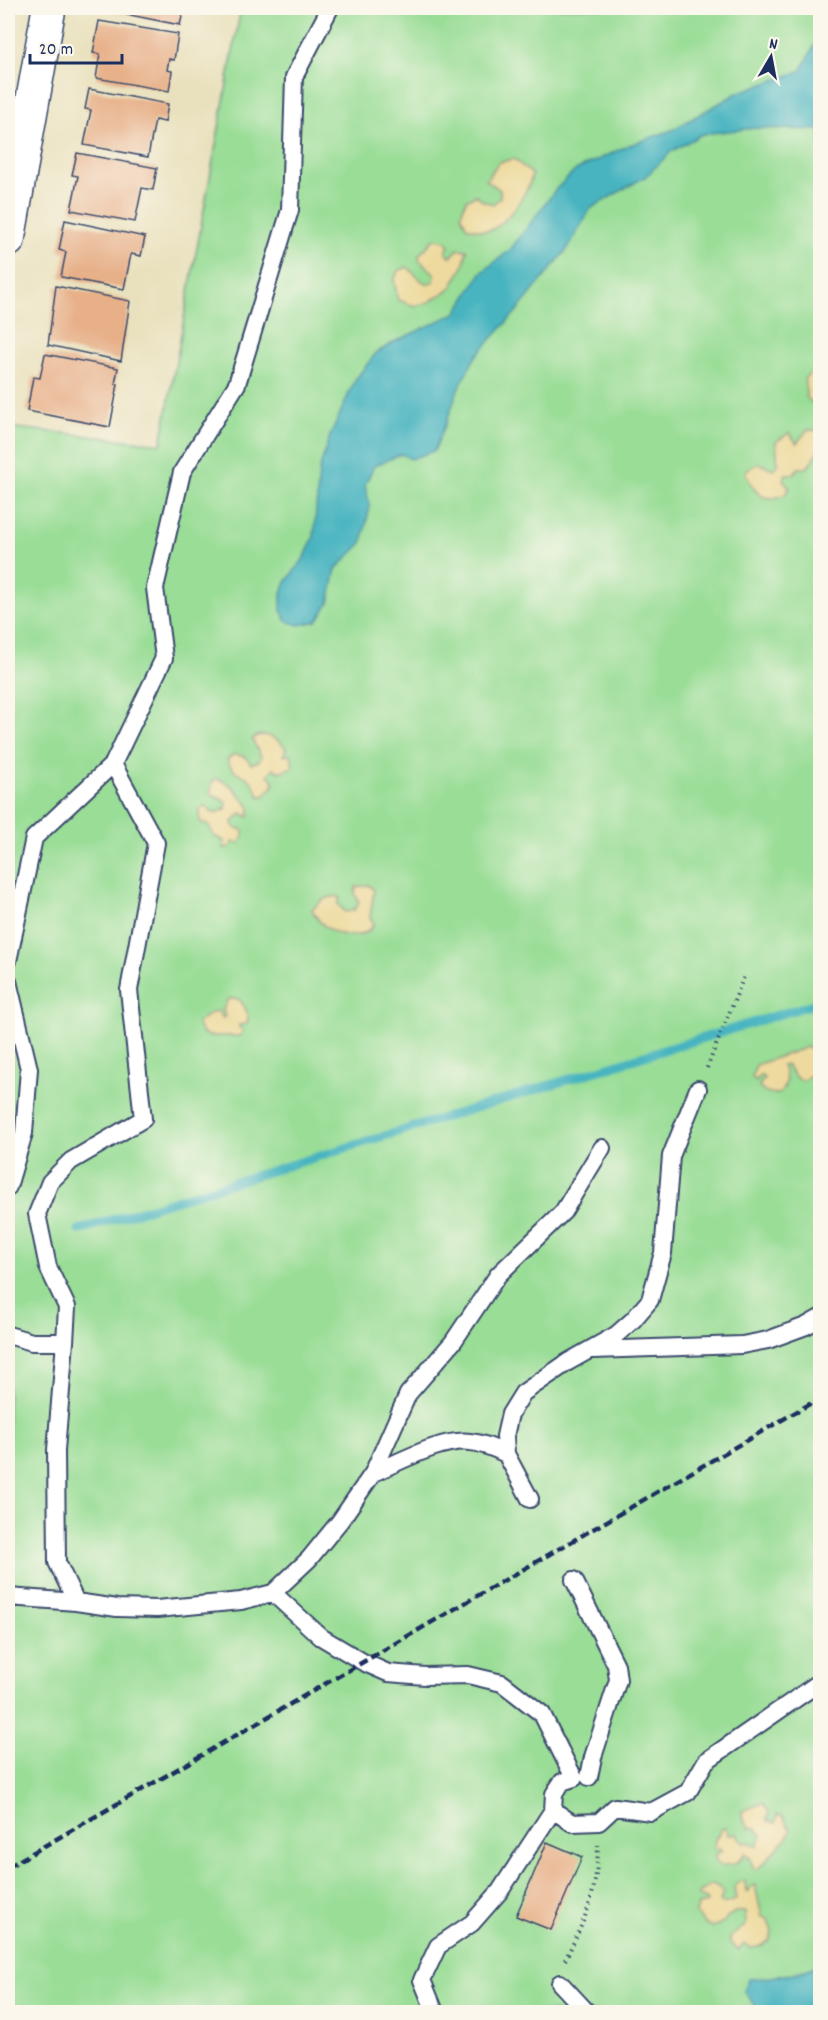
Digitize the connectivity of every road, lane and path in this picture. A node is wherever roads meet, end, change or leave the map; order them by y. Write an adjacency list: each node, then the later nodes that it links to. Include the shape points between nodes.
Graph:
1 (49, 8): 3 (street)
2 (330, 8): 4 (lane, via 294,77 290,210 237,384 182,472 154,588 164,658)
3 (8, 240)
4 (113, 764): 5 (lane, via 34,838); 13 (lane, via 156,843 129,990 143,1119 71,1161 50,1182 37,1214 48,1267 67,1307)
5 (8, 961)
6 (745, 974): 8 (path)
7 (8, 981): 10 (lane, via 29,1070 24,1133)
8 (698, 1089): 14 (lane, via 670,1156 663,1253 650,1300 616,1335)
9 (602, 1148): 16 (lane, via 562,1212 498,1275 453,1342 408,1394)
10 (8, 1186)
11 (820, 1318): 14 (lane, via 768,1340 742,1345)
12 (8, 1335): 13 (lane, via 32,1342)
13 (65, 1342): 21 (lane, via 56,1450 57,1562)
14 (592, 1350): 15 (lane, via 524,1393 510,1414)
15 (506, 1454): 16 (lane, via 468,1442 449,1443); 17 (lane)
16 (373, 1473): 19 (lane, via 309,1559)
17 (530, 1498)
18 (574, 1580): 23 (lane, via 616,1665 618,1680)
19 (273, 1593): 21 (lane, via 241,1601 157,1609); 24 (lane, via 321,1637 388,1673 468,1674 502,1683 542,1714 574,1778 562,1782 554,1794)
20 (8, 1598): 21 (lane)
21 (76, 1602)
22 (820, 1682): 25 (lane, via 706,1761 688,1792 651,1812 615,1807)
23 (589, 1778)
24 (553, 1810): 25 (lane, via 572,1823); 27 (lane, via 500,1891 472,1923 438,1946 422,1980)
25 (599, 1822): 26 (path, via 598,1875 589,1910 564,1962)
26 (560, 1983): 28 (lane)
27 (435, 2013)
28 (587, 2013)

